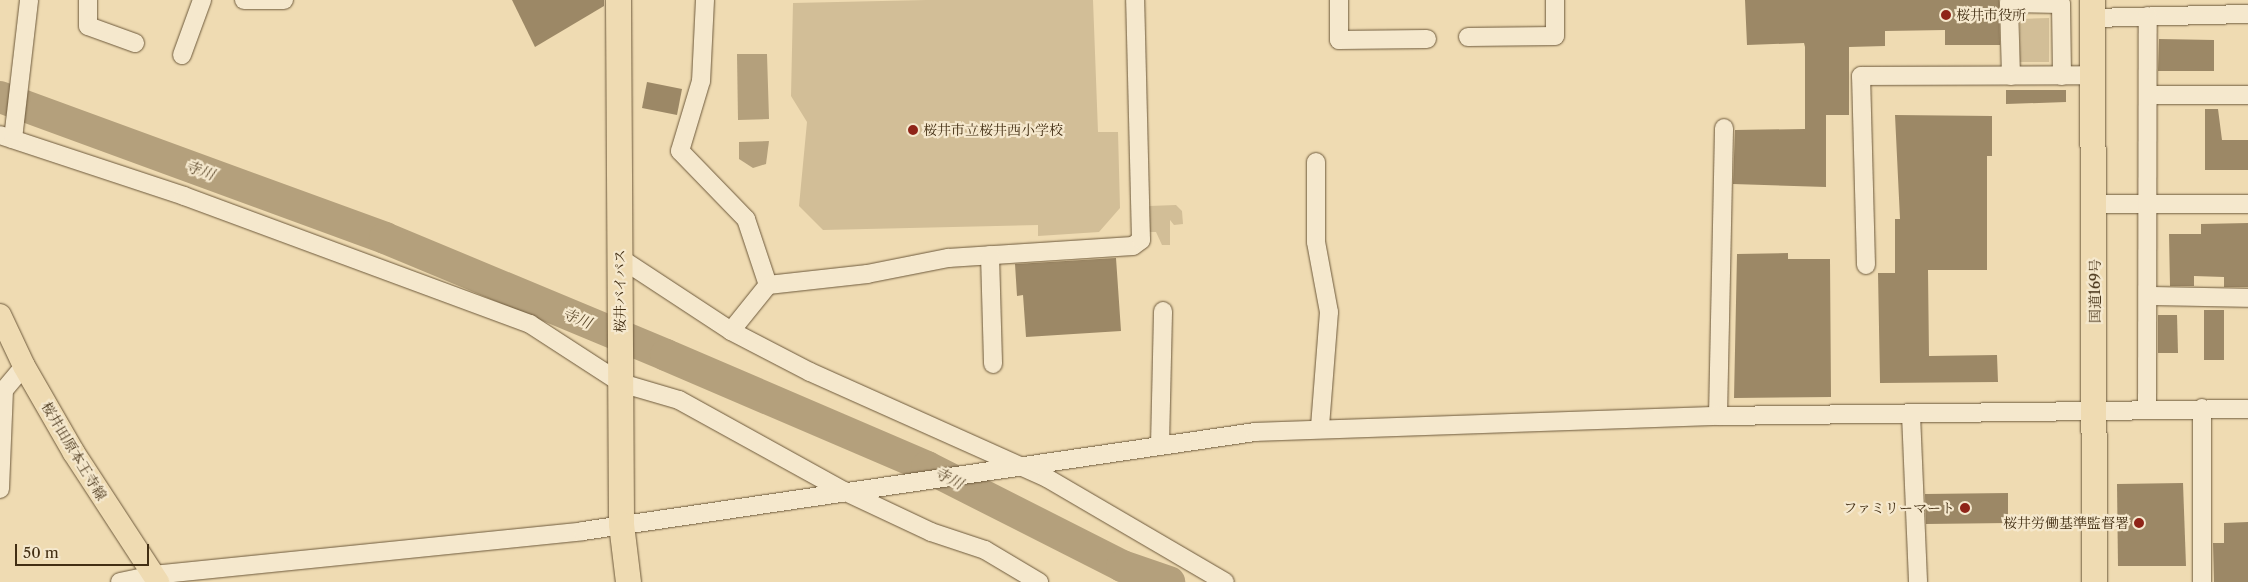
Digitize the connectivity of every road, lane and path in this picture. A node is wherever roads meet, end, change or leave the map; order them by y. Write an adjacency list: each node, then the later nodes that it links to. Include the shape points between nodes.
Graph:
1 (29, 0): 24 (street, via 18,116)
2 (88, 0): 16 (street, via 88,26)
3 (202, 0): 17 (street)
4 (244, 0): 5 (street)
5 (284, 0)
6 (618, 0): 30 (highway, 桜井バイパス)
7 (705, 0): 32 (street, via 701,81 680,151 746,219)
8 (1135, 0): 29 (street, via 1141,240 1133,246)
9 (1339, 0): 15 (street, via 1339,40)
10 (1555, 0): 14 (street, via 1555,36)
11 (2092, 9): 13 (street); 20 (highway, 国道169号)
12 (2248, 14): 13 (street)
13 (2148, 16): 21 (street)
14 (1468, 37)
15 (1427, 39)
16 (135, 43)
17 (182, 55)
18 (2011, 76): 19 (street); 19 (street, via 2009,3 2062,4); 31 (street, via 1861,76)
19 (2062, 76): 20 (street)
20 (2092, 76): 26 (highway, 国道169号)
21 (2149, 95): 22 (street); 27 (street)
22 (2248, 95)
23 (1724, 128): 47 (street)
24 (6, 137): 41 (street, via 453,292 530,324)
25 (1316, 162): 48 (street, via 1316,242 1329,312)
26 (2094, 204): 27 (street); 43 (highway, 国道169号)
27 (2147, 204): 28 (street); 33 (street)
28 (2248, 204)
29 (990, 255): 32 (street); 39 (street)
30 (619, 264): 37 (street); 41 (highway, 桜井バイパス)
31 (1866, 265)
32 (768, 284): 37 (street)
33 (2148, 296): 34 (street); 45 (street)
34 (2248, 298)
35 (1163, 311): 50 (street)
36 (0, 314): 38 (main road, 桜井田原本王寺線)
37 (731, 331): 51 (street, via 810,372)
38 (5, 339): 40 (main road, 桜井田原本王寺線)
39 (993, 364)
40 (24, 366): 49 (street, via 4,390); 55 (main road, 桜井田原本王寺線, via 121,531)
41 (620, 378): 53 (street, via 679,400); 54 (highway, 桜井バイパス)
42 (2202, 408): 44 (street); 45 (street); 62 (street)
43 (2095, 409): 45 (street); 46 (street); 61 (highway, 国道169号)
44 (2248, 409)
45 (2147, 410)
46 (1911, 414): 47 (street); 60 (street)
47 (1718, 416): 48 (street)
48 (1320, 427): 50 (street)
49 (2, 433): 52 (street)
50 (1160, 445): 51 (street)
51 (1018, 467): 53 (street); 59 (street, via 1118,516)
52 (0, 489)
53 (849, 491): 54 (street); 58 (street, via 931,532 985,550)
54 (621, 524): 55 (street); 57 (highway, 桜井バイパス)
55 (155, 578): 56 (street)
56 (120, 582)
57 (628, 582)
58 (1039, 582)
59 (1225, 582)
60 (1918, 582)
61 (2094, 582)
62 (2202, 582)

